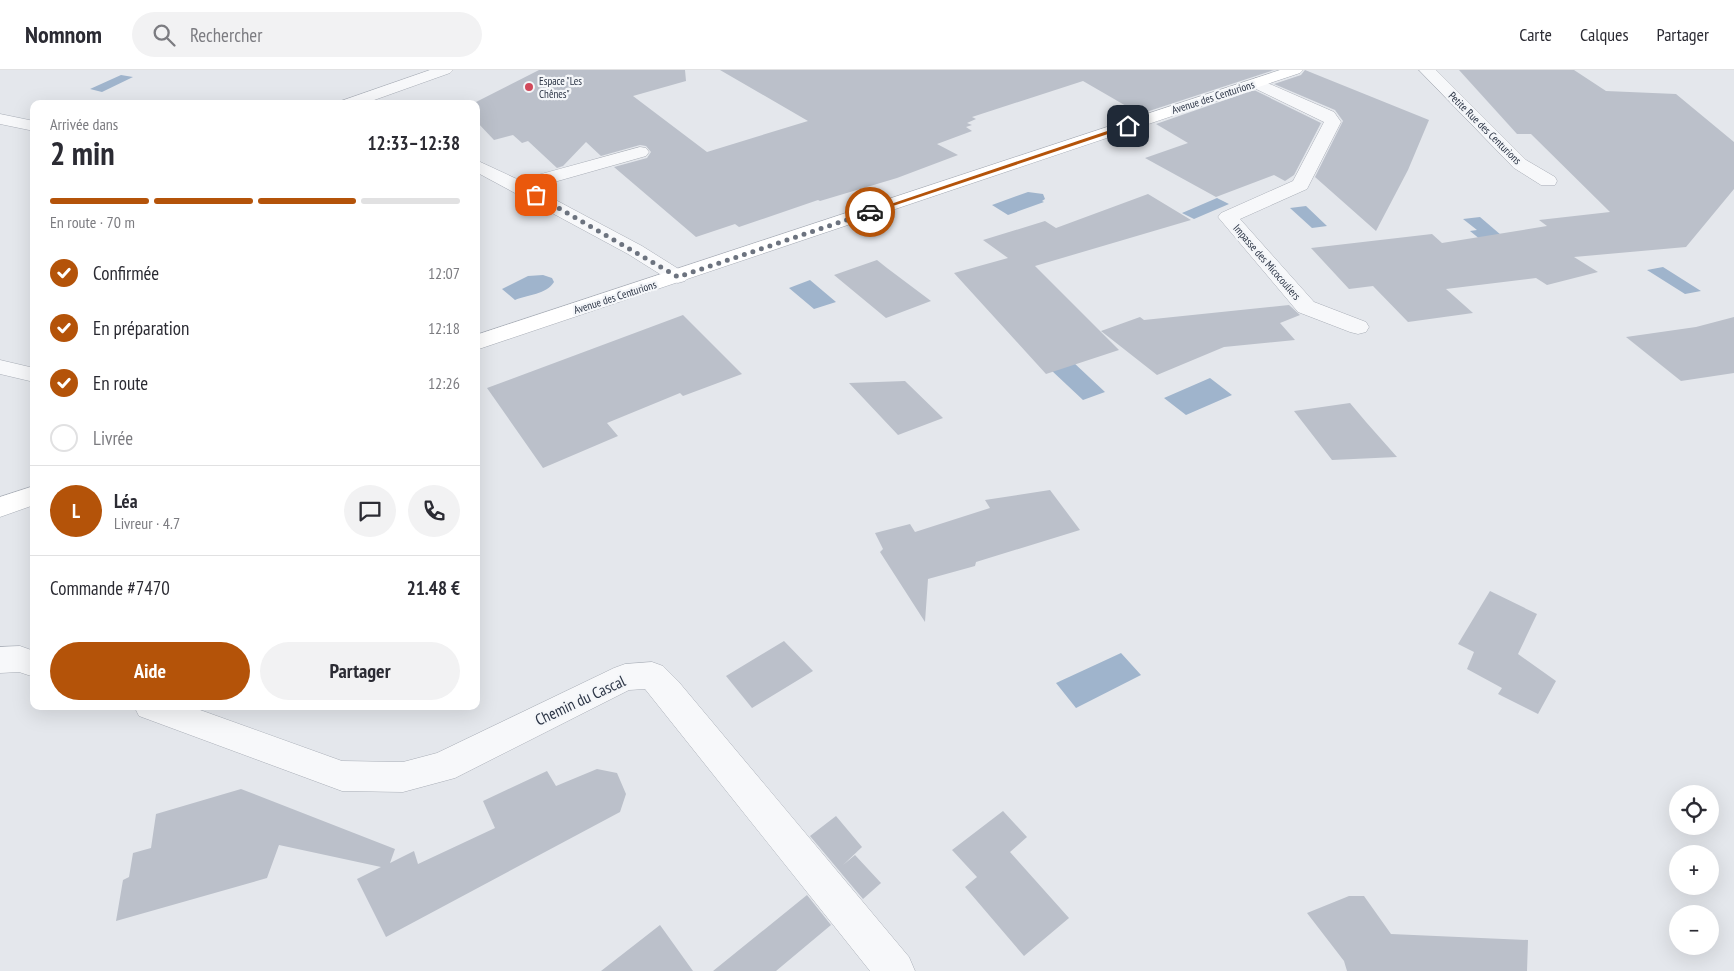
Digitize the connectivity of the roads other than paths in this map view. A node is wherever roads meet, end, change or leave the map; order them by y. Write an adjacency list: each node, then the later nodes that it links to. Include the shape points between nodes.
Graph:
1 (445, 70): 5 (street)
2 (1295, 70): 4 (street, Avenue des Centurions)
3 (1426, 70): 10 (street, Petite Rue des Centurions, via 1520,164)
4 (1256, 83): 12 (street, Avenue des Centurions); 13 (street, Impasse des Micocouliers, via 1328,116 1333,122 1300,185 1228,217 1306,307)
5 (359, 100)
6 (0, 119): 7 (street)
7 (30, 125)
8 (640, 152): 11 (street)
9 (480, 167): 11 (street)
10 (1548, 181)
11 (519, 186): 12 (street)
12 (678, 277): 14 (street, Avenue des Centurions)
13 (1358, 327)
14 (480, 342)
15 (0, 366): 16 (street)
16 (30, 375)
17 (30, 496): 18 (street)
18 (0, 507)
19 (0, 660): 20 (street, via 20,659)
20 (30, 663)
21 (161, 710): 22 (street, Chemin du Cascal, via 342,776 403,777 443,767 625,677 652,675)
22 (894, 971)

